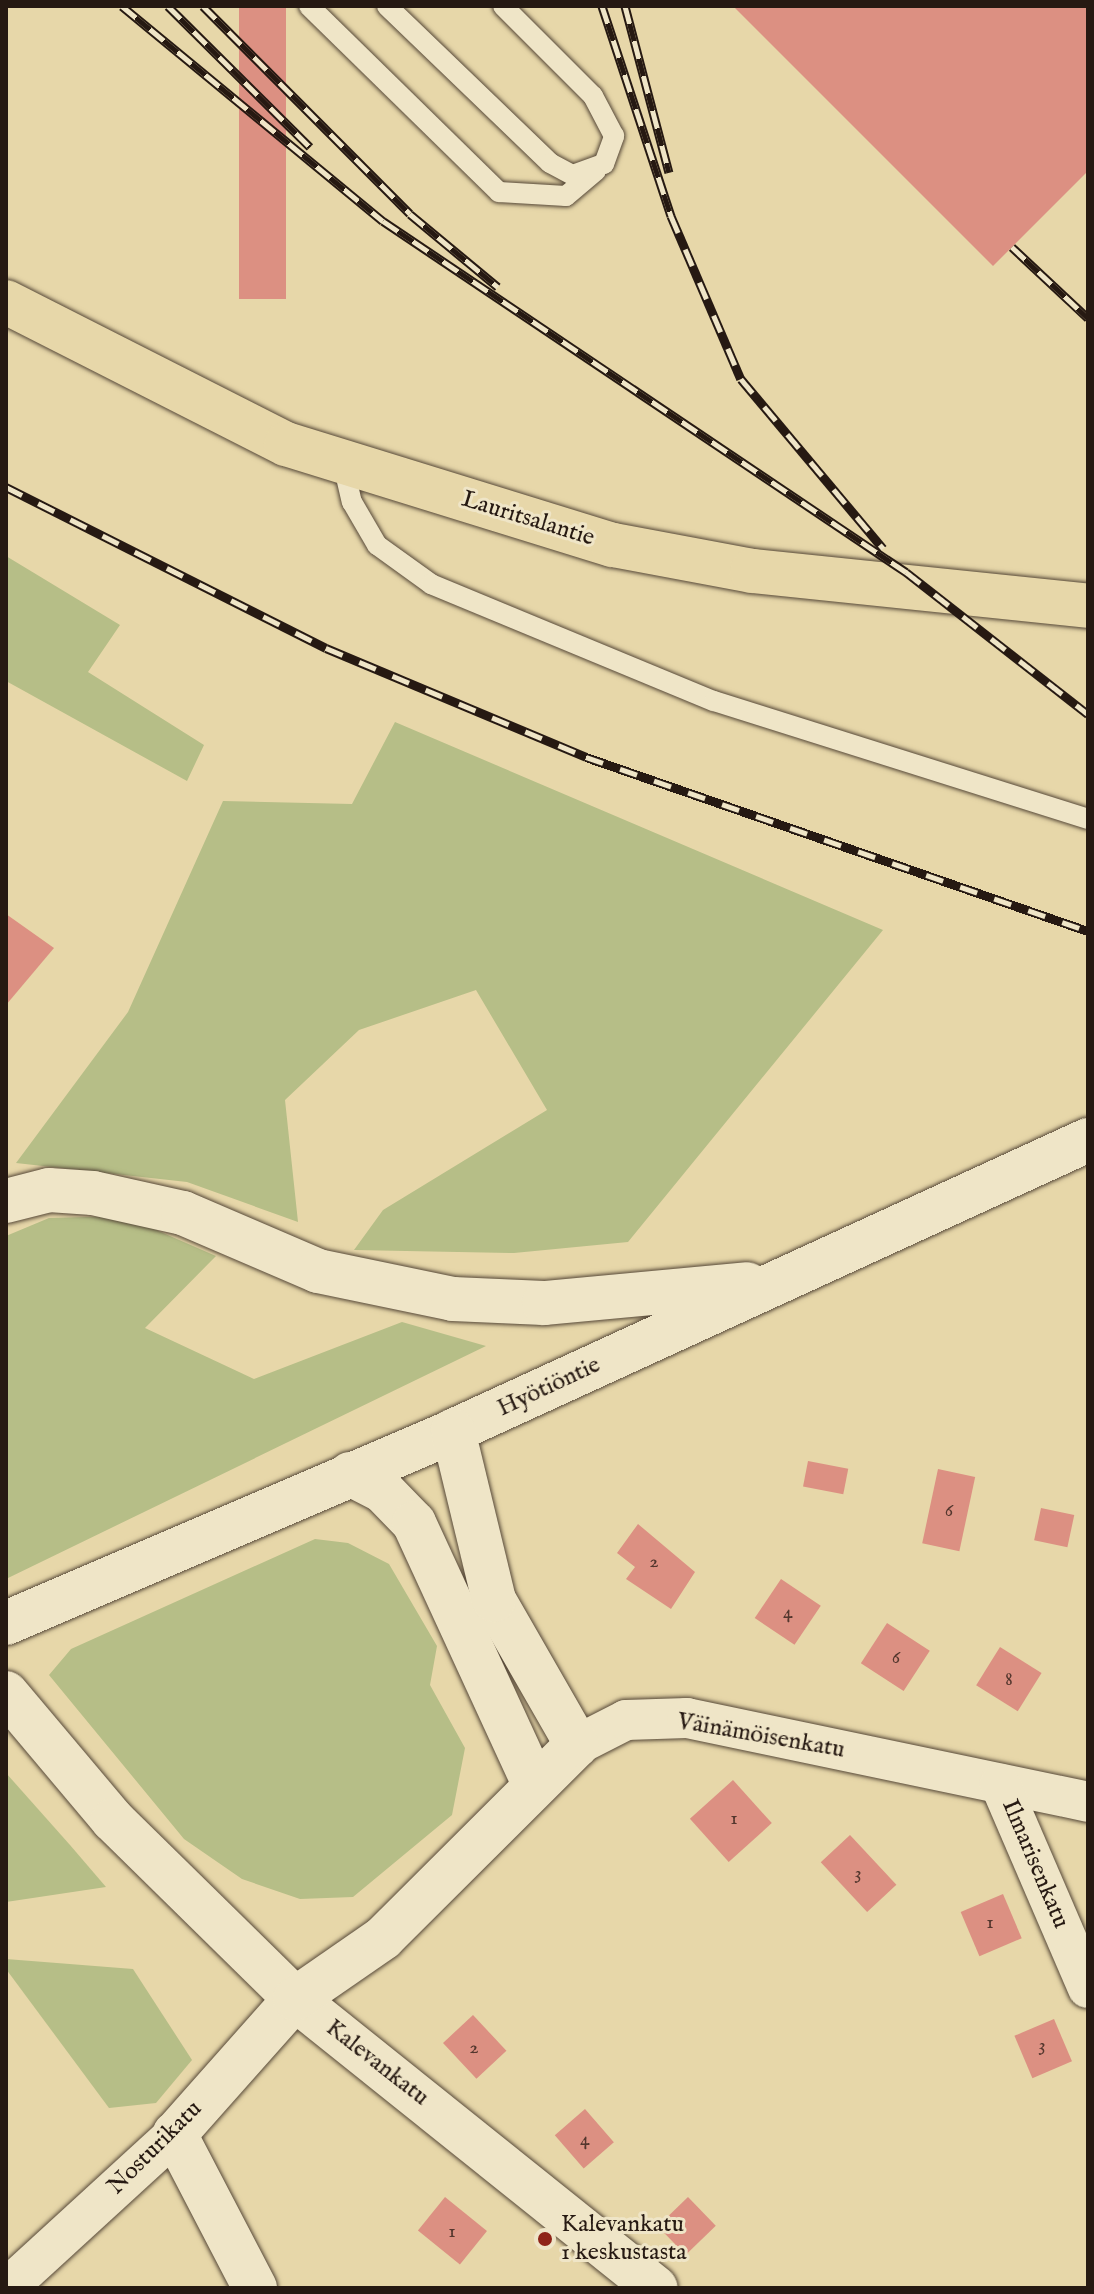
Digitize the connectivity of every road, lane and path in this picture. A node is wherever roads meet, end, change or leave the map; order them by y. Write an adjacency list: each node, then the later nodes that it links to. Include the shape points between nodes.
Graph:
1 (309, 6): 4 (lane, via 499,192 566,196)
2 (387, 6): 4 (lane, via 550,163 573,175)
3 (503, 6): 4 (lane, via 593,96 614,136)
4 (604, 164)
5 (6, 302): 6 (main road, Lauritsalantie, via 286,444)
6 (343, 464): 7 (main road, Lauritsalantie, via 628,548 752,571); 8 (lane, via 352,502 377,545 431,584 714,701)
7 (1088, 606)
8 (1088, 819)
9 (1088, 1140): 11 (main road, Hyötiöntie)
10 (6, 1201): 11 (main road, via 49,1190 93,1193 183,1213 318,1271 453,1299 544,1303)
11 (789, 1280): 12 (main road, Hyötiöntie)
12 (453, 1431): 13 (main road, Hyötiöntie); 16 (main road, via 494,1600)
13 (350, 1474): 14 (main road, Hyötiöntie); 18 (main road, via 382,1490 414,1523)
14 (6, 1623)
15 (6, 1693): 21 (main road, Kalevankatu, via 113,1820)
16 (577, 1745): 17 (street, Väinämöisenkatu, via 626,1720 687,1718); 18 (main road, Väinämöisenkatu)
17 (1000, 1784): 19 (street, Väinämöisenkatu); 20 (street, Ilmarisenkatu)
18 (535, 1786): 21 (main road, Väinämöisenkatu, via 383,1938)
19 (1088, 1802)
20 (1088, 1988)
21 (295, 1999): 22 (main road, Nosturikatu); 25 (main road, Kalevankatu)
22 (175, 2134): 23 (street, Nosturikatu); 24 (main road)
23 (7, 2288)
24 (255, 2288)
25 (656, 2288)

